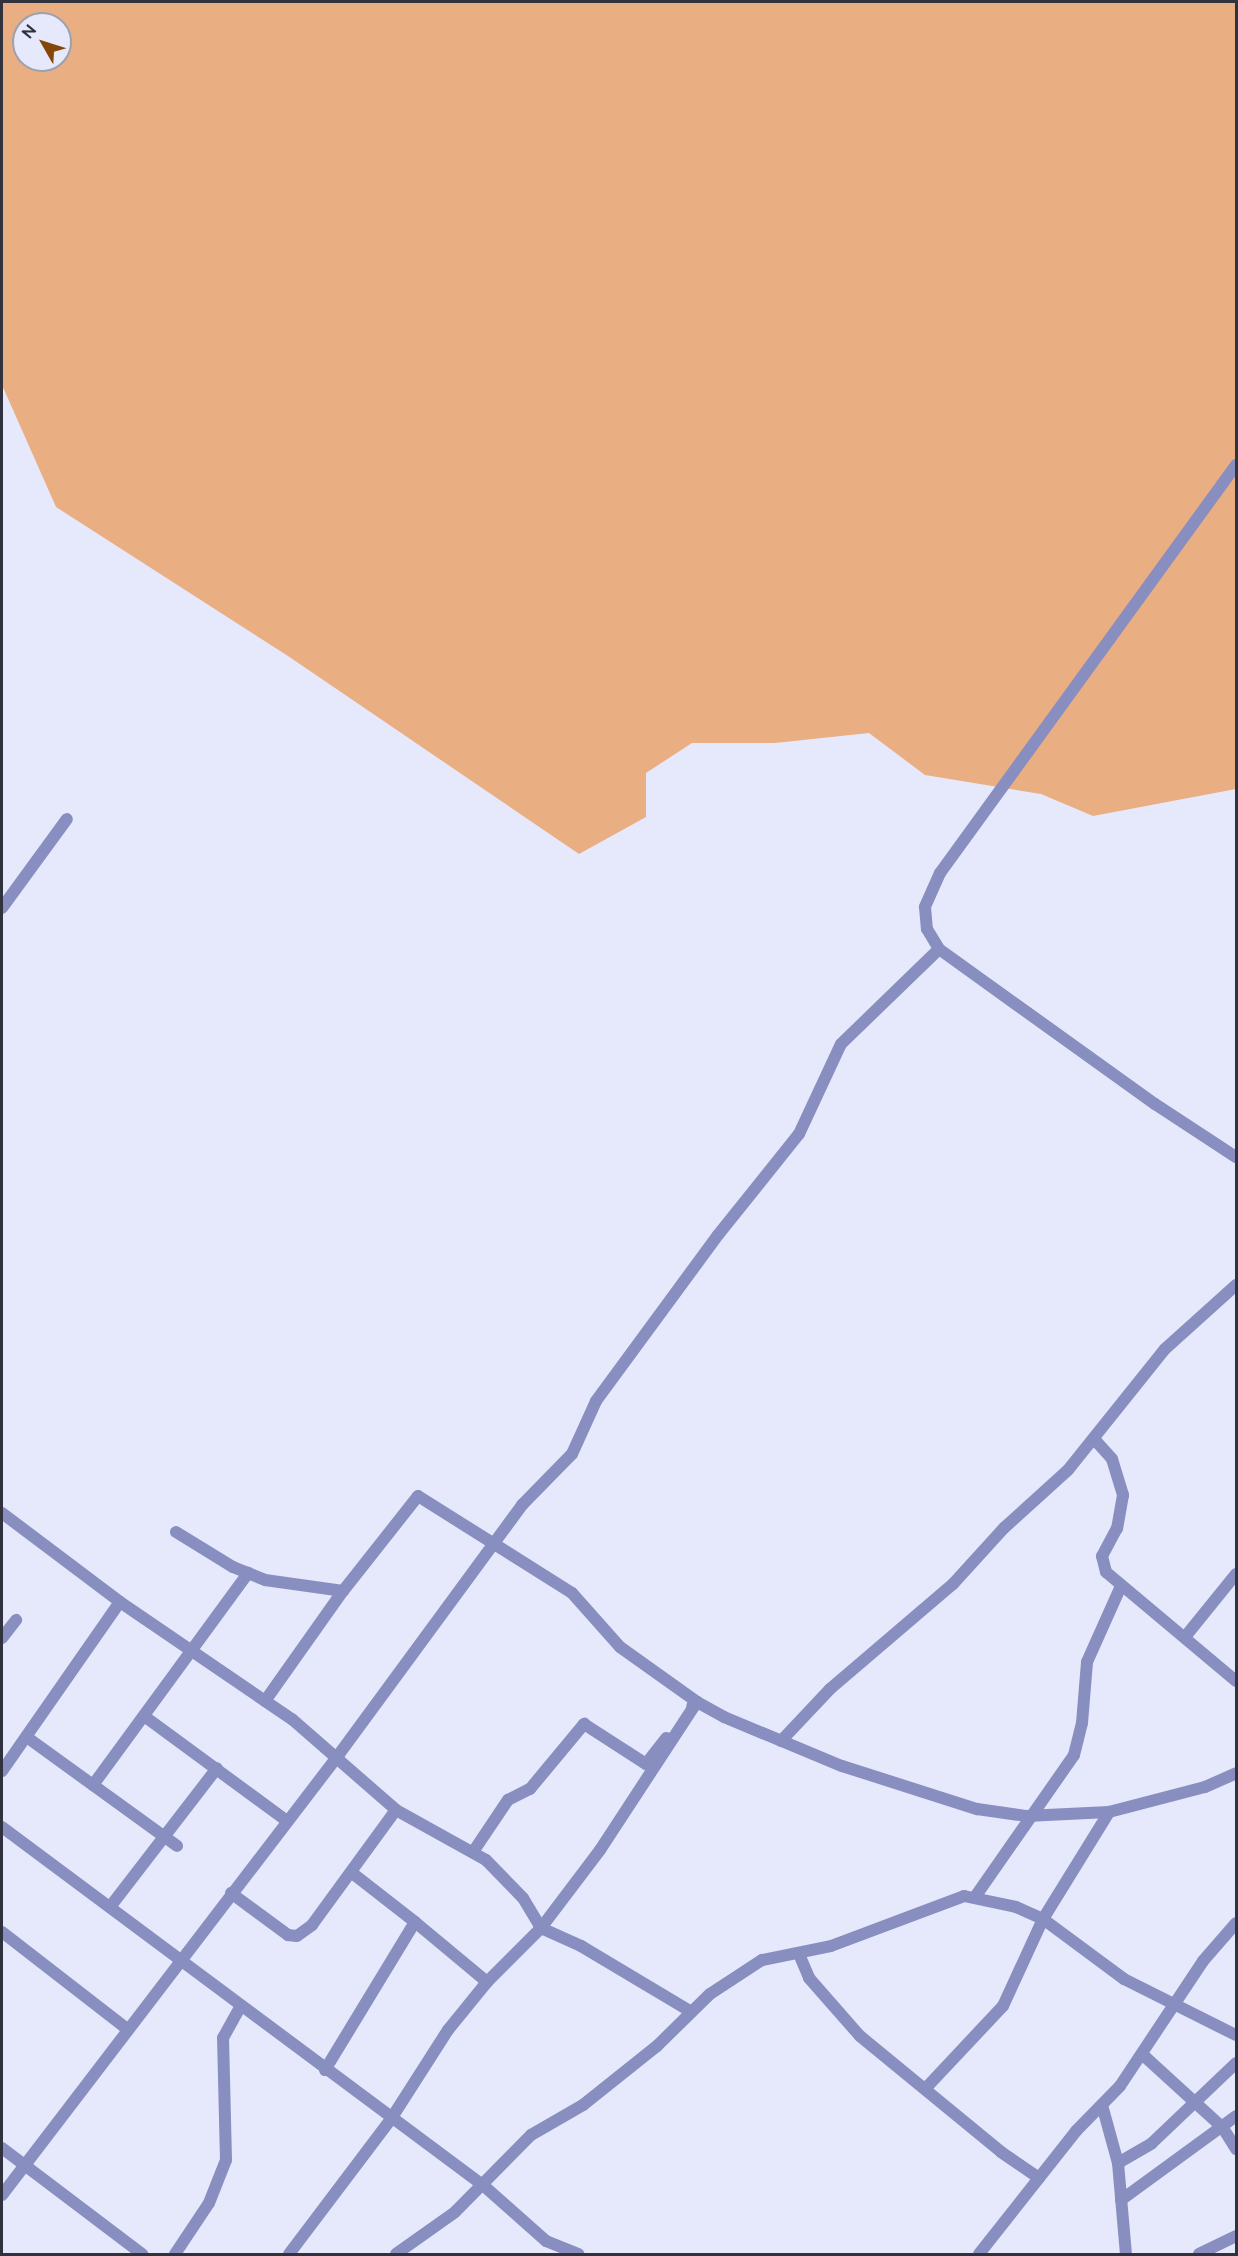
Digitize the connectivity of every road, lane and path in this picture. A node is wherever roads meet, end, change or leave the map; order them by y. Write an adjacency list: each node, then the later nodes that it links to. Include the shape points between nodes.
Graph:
1 (1236, 465): 4 (street, via 940,873 925,907 927,929)
2 (67, 819): 3 (street)
3 (2, 908)
4 (939, 950): 5 (street); 10 (street, via 841,1044 799,1134 718,1235 596,1401 572,1454 522,1505)
5 (1236, 1157)
6 (1236, 1285): 7 (street, via 1165,1349 1118,1405)
7 (1095, 1440): 13 (street, via 1112,1459 1123,1495 1122,1511 1101,1563); 25 (street, via 953,1584 830,1689)
8 (2, 1513): 15 (street)
9 (176, 1532): 11 (street)
10 (492, 1544): 14 (street, via 418,1496); 22 (street, via 572,1593 620,1647); 26 (street)
11 (248, 1573): 14 (street, via 265,1580); 19 (street)
12 (1236, 1574): 17 (street)
13 (1121, 1586): 17 (street); 33 (street, via 1087,1662 1082,1723 1074,1755)
14 (343, 1591): 21 (street)
15 (120, 1602): 19 (street); 24 (street)
16 (16, 1620): 18 (street)
17 (1185, 1637): 20 (street)
18 (2, 1638)
19 (192, 1651): 21 (street); 23 (street)
20 (1236, 1681)
21 (265, 1701): 26 (street)
22 (697, 1702): 25 (street); 38 (street, via 682,1714 646,1764 584,1724 530,1789 508,1800); 46 (street, via 612,1833)
23 (144, 1716): 27 (street); 30 (street)
24 (27, 1738): 28 (street); 30 (street)
25 (781, 1741): 33 (street, via 842,1766 977,1809)
26 (337, 1757): 31 (street, via 367,1788); 34 (street)
27 (217, 1768): 34 (street); 36 (street)
28 (2, 1771)
29 (1234, 1779): 32 (street)
30 (93, 1785): 36 (street)
31 (396, 1810): 38 (street); 39 (street)
32 (1109, 1812): 33 (street); 43 (street)
33 (1031, 1816): 41 (street)
34 (287, 1821): 40 (street)
35 (2, 1827): 42 (street)
36 (164, 1836): 37 (street); 42 (street)
37 (177, 1846)
38 (473, 1852): 46 (street, via 506,1879)
39 (352, 1873): 40 (street, via 312,1925 297,1936 288,1935); 44 (street)
40 (231, 1893): 49 (street)
41 (975, 1897): 43 (street, via 1016,1907); 48 (street, via 964,1896)
42 (110, 1907): 49 (street)
43 (1043, 1919): 51 (street, via 1124,1979); 59 (street, via 1003,2006)
44 (415, 1922): 50 (street); 58 (street)
45 (1236, 1923): 51 (street, via 1203,1961)
46 (541, 1928): 50 (street); 53 (street, via 581,1946)
47 (2, 1932): 54 (street)
48 (799, 1954): 53 (street, via 762,1960); 59 (street, via 808,1978 827,2002 860,2036)
49 (178, 1962): 52 (street); 54 (street)
50 (487, 1982): 63 (street, via 448,2030)
51 (1175, 2005): 55 (street); 56 (street)
52 (240, 2007): 58 (street); 75 (street, via 223,2038 226,2160 209,2203)
53 (690, 2011): 70 (street, via 657,2046 600,2092 531,2135)
54 (127, 2029): 68 (street)
55 (1236, 2035)
56 (1142, 2054): 60 (street); 61 (street)
57 (1236, 2063): 60 (street)
58 (325, 2070): 63 (street)
59 (925, 2089): 69 (street)
60 (1196, 2103): 64 (street); 67 (street, via 1152,2143)
61 (1102, 2105): 67 (street); 69 (street)
62 (1236, 2116): 64 (street)
63 (391, 2119): 70 (street); 76 (street)
64 (1223, 2128): 66 (street); 72 (street)
65 (2, 2148): 68 (street)
66 (1236, 2149)
67 (1118, 2163): 72 (street)
68 (24, 2165): 71 (street); 74 (street)
69 (1039, 2178): 79 (street)
70 (484, 2186): 77 (street, via 430,2232); 78 (street, via 546,2241)
71 (2, 2195)
72 (1121, 2200): 80 (street)
73 (1236, 2236): 81 (street)
74 (142, 2254)
75 (175, 2254)
76 (289, 2254)
77 (396, 2254)
78 (578, 2254)
79 (979, 2254)
80 (1126, 2254)
81 (1199, 2254)

